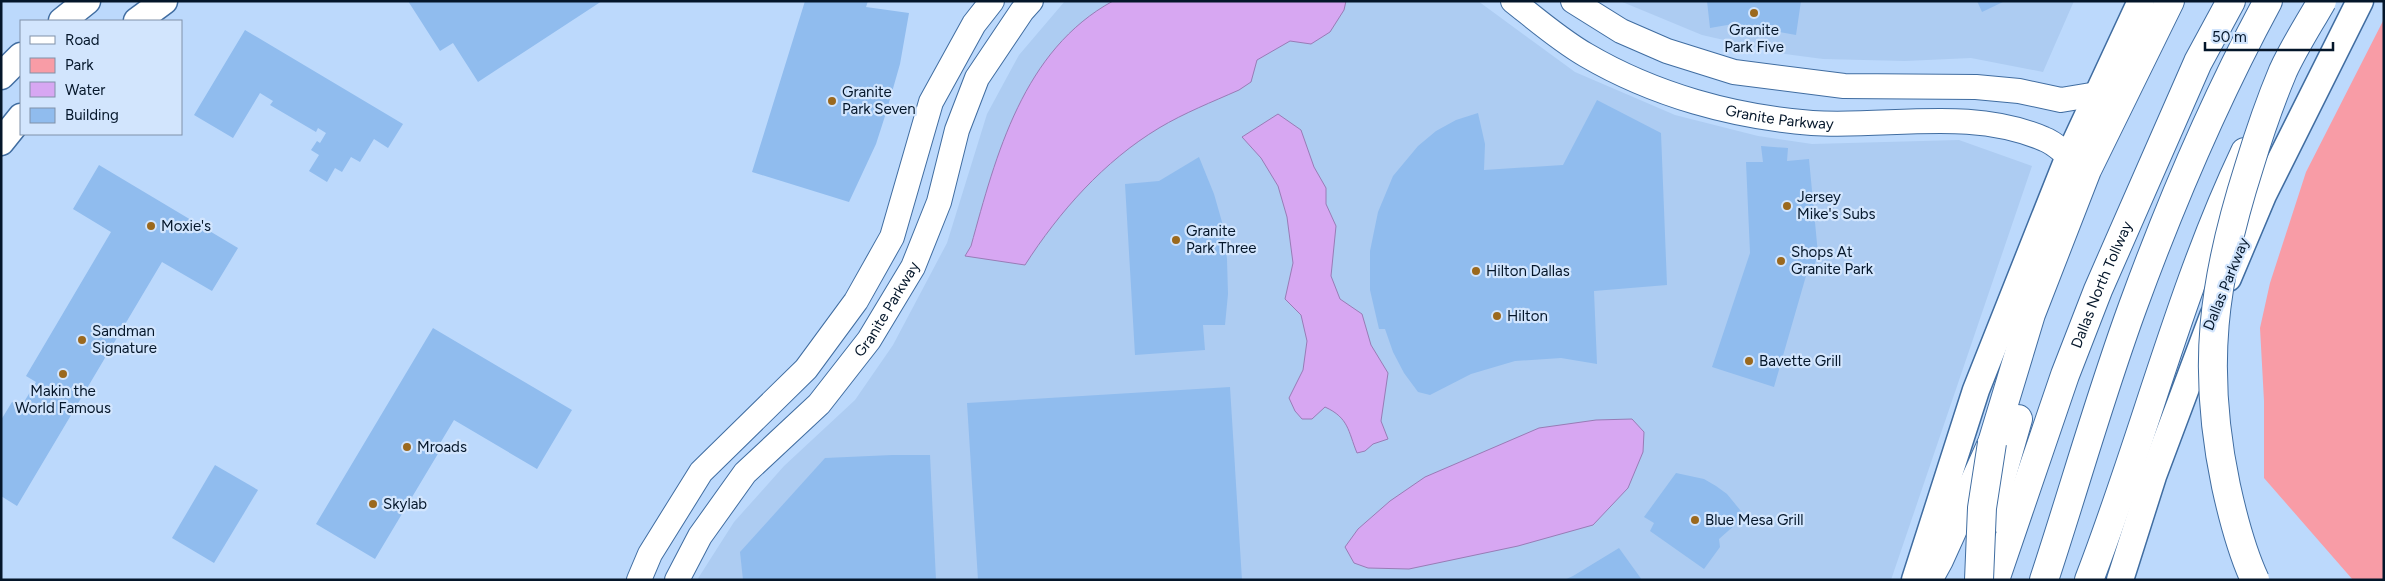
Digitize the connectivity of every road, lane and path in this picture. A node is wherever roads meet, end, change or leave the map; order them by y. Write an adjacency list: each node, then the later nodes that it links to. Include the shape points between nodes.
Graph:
1 (87, 1): 15 (main road)
2 (164, 1): 16 (main road)
3 (992, 1): 28 (street, Granite Parkway, via 974,24 932,102 892,237)
4 (1032, 1): 30 (street, Granite Parkway, via 977,78 957,130 939,202 913,267)
5 (1513, 1): 19 (street, Granite Parkway, via 1564,41)
6 (1573, 1): 17 (street)
7 (2141, 1): 23 (main road)
8 (2170, 1): 31 (highway, via 2087,170 2031,314)
9 (2174, 1): 36 (highway, via 2083,218 2042,341)
10 (2231, 1): 38 (highway, Dallas North Tollway, via 2198,62 2098,290 2034,462)
11 (2268, 1): 39 (highway, via 2211,117 2132,307)
12 (2313, 1): 29 (highway, via 2235,238)
13 (2322, 1): 20 (highway, bridge)
14 (2360, 1): 29 (main road, Dallas Parkway, via 2267,187)
15 (63, 20)
16 (138, 20)
17 (1621, 31): 19 (street); 22 (street, via 1667,51 1734,72)
18 (20, 57): 21 (main road)
19 (1604, 65): 25 (street, Granite Parkway, via 1645,84 1716,107 1777,119)
20 (2284, 70): 40 (highway, bridge, via 2229,186 2190,285); 42 (highway, bridge, via 2260,133 2225,249 2212,345 2212,387 2220,458 2237,533)
21 (1, 76)
22 (1844, 86): 23 (street, via 1976,87 2019,91 2061,100); 25 (street)
23 (2097, 94): 27 (main road)
24 (20, 118): 26 (main road)
25 (1846, 123): 27 (street, Granite Parkway, via 1951,119 2014,128 2046,139)
26 (1, 142)
27 (2069, 156): 34 (main road, via 1976,390)
28 (878, 263): 30 (street); 32 (street, Granite Parkway, via 856,301 806,369 701,472 650,554)
29 (2230, 274): 41 (main road, Dallas Parkway, via 2157,467)
30 (904, 281): 33 (street, Granite Parkway, via 869,340 819,404 745,473 700,536)
31 (1992, 443): 35 (highway, bridge); 37 (highway, bridge, via 1982,508)
32 (639, 580)
33 (677, 580)
34 (1915, 580)
35 (1928, 580)
36 (1974, 580)
37 (1979, 580)
38 (1995, 580)
39 (2044, 580)
40 (2089, 580)
41 (2120, 580)
42 (2255, 580)

